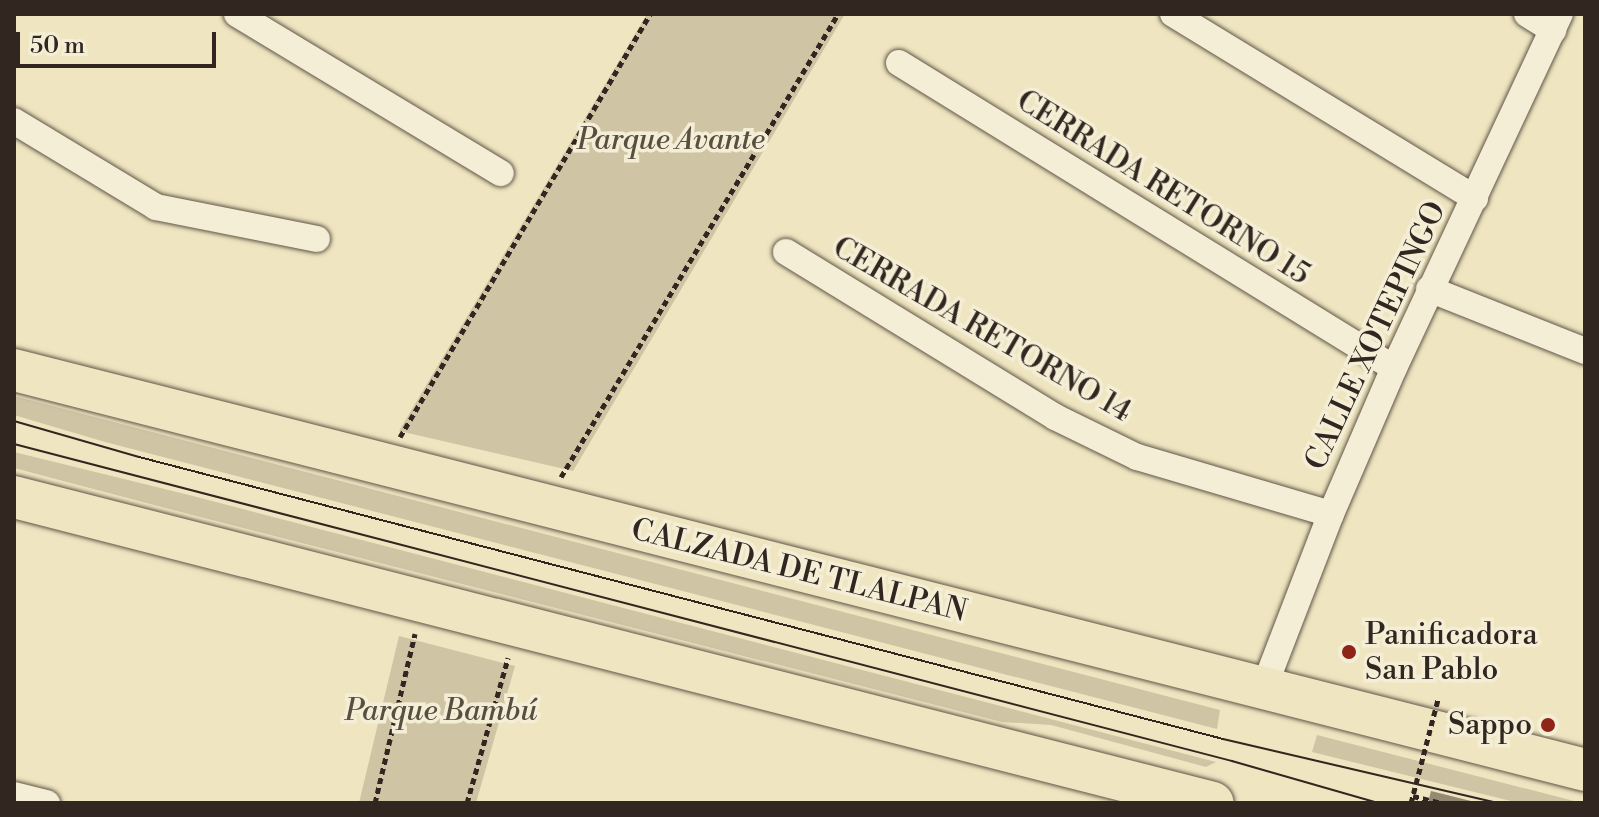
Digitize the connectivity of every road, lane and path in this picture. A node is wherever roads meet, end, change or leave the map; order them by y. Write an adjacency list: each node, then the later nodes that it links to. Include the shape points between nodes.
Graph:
1 (237, 14): 9 (street)
2 (650, 14): 17 (path)
3 (838, 14): 19 (path)
4 (1173, 14): 10 (street)
5 (1527, 14): 6 (street)
6 (1556, 22): 10 (street, CALLE XOTEPINGO)
7 (899, 63): 15 (street, CERRADA RETORNO 15)
8 (14, 121): 11 (street, via 156,207)
9 (501, 173)
10 (1475, 198): 13 (street, CALLE XOTEPINGO)
11 (317, 239)
12 (786, 252): 20 (street, CERRADA RETORNO 14, via 1055,417 1137,457)
13 (1429, 289): 14 (street); 15 (street, CALLE XOTEPINGO)
14 (1585, 351)
15 (1394, 368): 20 (street, CALLE XOTEPINGO)
16 (14, 370): 17 (highway, CALZADA DE TLALPAN)
17 (384, 464): 19 (highway, CALZADA DE TLALPAN)
18 (14, 497): 21 (highway)
19 (544, 506): 23 (highway, CALZADA DE TLALPAN)
20 (1331, 514): 23 (street, CALLE XOTEPINGO)
21 (423, 602): 22 (highway); 30 (path)
22 (517, 626): 28 (highway); 31 (path)
23 (1263, 690): 25 (highway, CALZADA DE TLALPAN)
24 (1438, 699): 27 (path, bridge)
25 (1585, 770)
26 (14, 795): 29 (street)
27 (1416, 796): 32 (path, bridge); 33 (path)
28 (1208, 802)
29 (47, 803)
30 (375, 803)
31 (467, 803)
32 (1411, 803)
33 (1442, 803)

